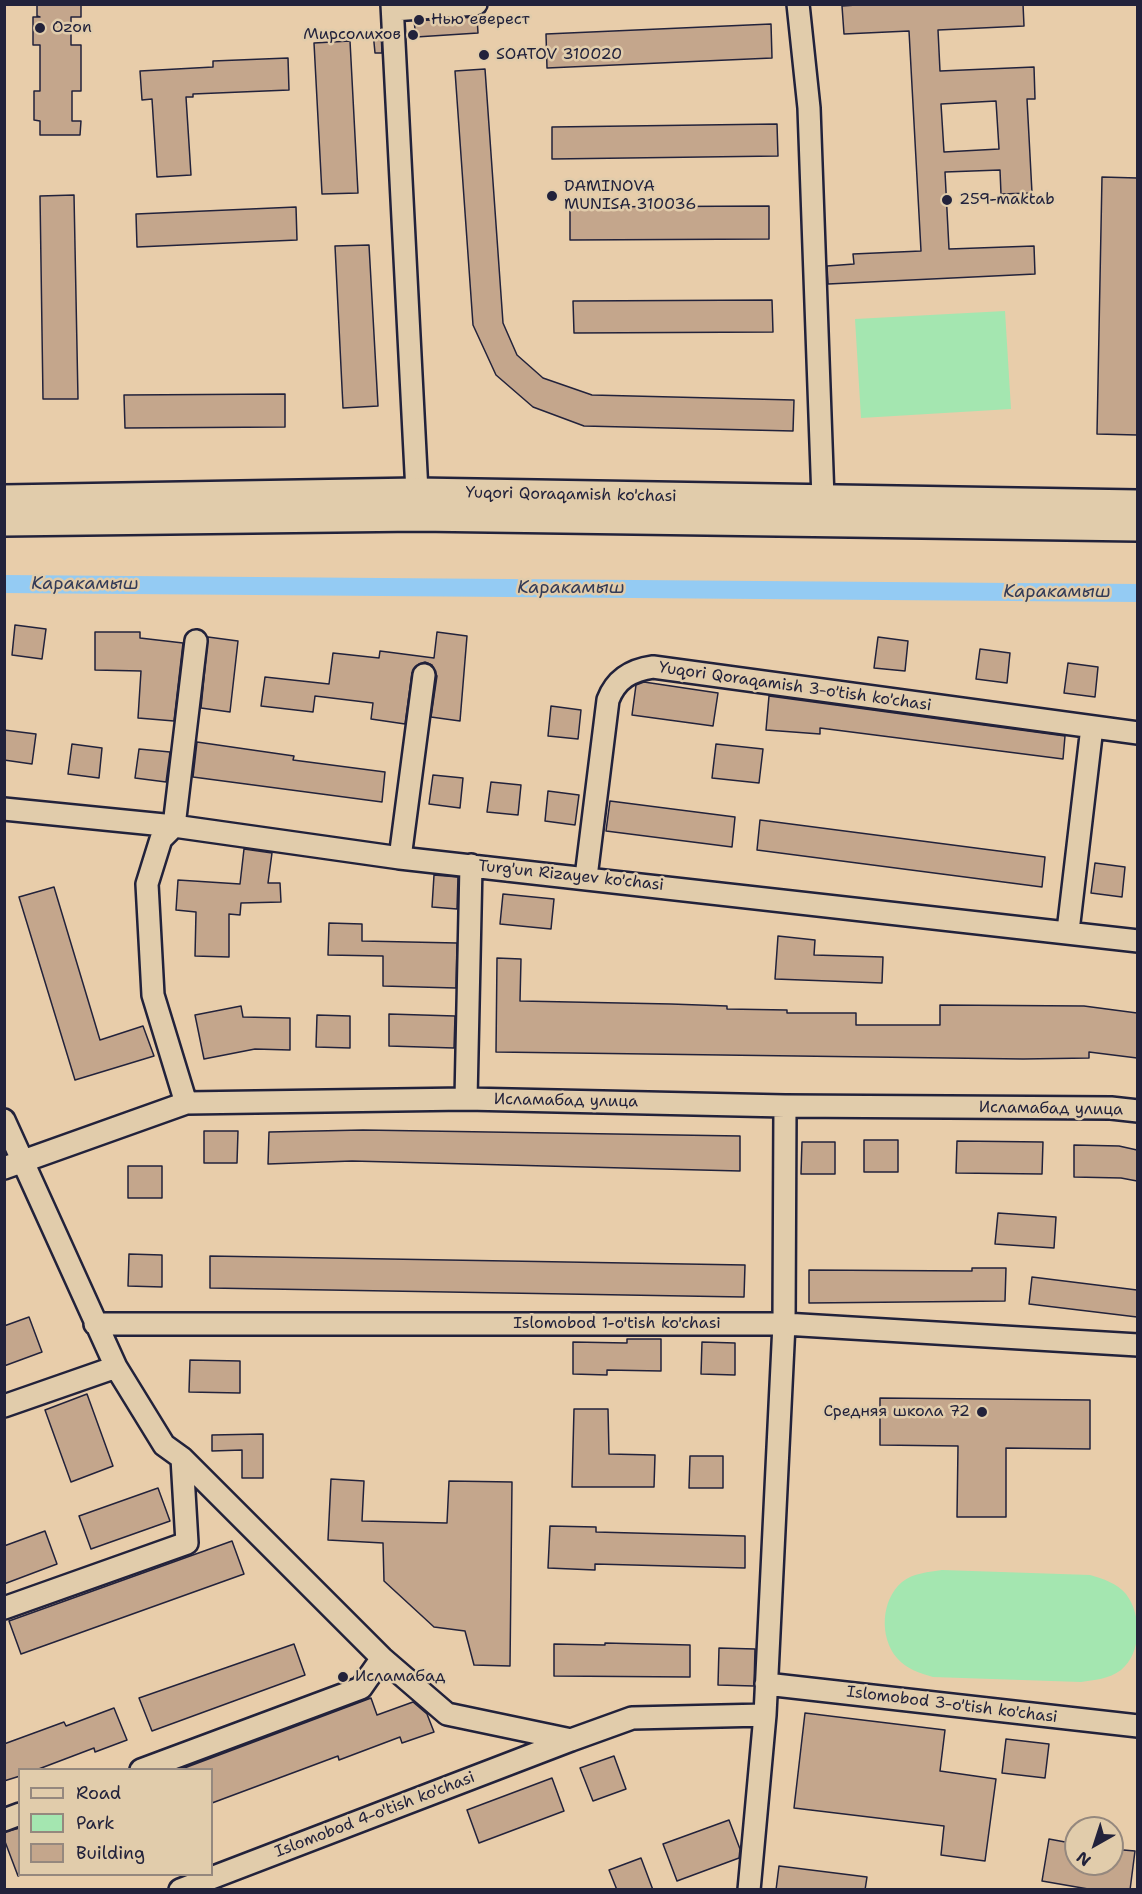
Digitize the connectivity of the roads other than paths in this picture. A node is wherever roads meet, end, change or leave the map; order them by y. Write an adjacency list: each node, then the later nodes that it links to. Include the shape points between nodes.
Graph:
1 (476, 4): 3 (street)
2 (798, 4): 6 (street, via 809,108)
3 (393, 7): 4 (street)
4 (417, 492): 5 (main road, Yuqori Qoraqamish ko'chasi); 6 (main road, Yuqori Qoraqamish ko'chasi)
5 (4, 499)
6 (823, 499): 7 (main road, Yuqori Qoraqamish ko'chasi)
7 (1137, 504)
8 (4, 522): 9 (main road, Yuqori Qoraqamish ko'chasi, via 418,517)
9 (1137, 527)
10 (196, 641): 15 (street)
11 (424, 675): 16 (street)
12 (1092, 728): 13 (street, Yuqori Qoraqamish 3-o'tish ko'chasi); 18 (street, Yuqori Qoraqamish 3-o'tish ko'chasi, via 653,666 645,668 623,677 608,700); 19 (street)
13 (1137, 733)
14 (4, 809): 15 (street, Turg'un Rizayev ko'chasi)
15 (174, 826): 16 (street, Turg'un Rizayev ko'chasi); 22 (street, via 161,839 147,884 153,995)
16 (400, 858): 17 (street, Turg'un Rizayev ko'chasi)
17 (471, 866): 18 (street, Turg'un Rizayev ko'chasi); 21 (street)
18 (585, 877): 19 (street, Turg'un Rizayev ko'chasi)
19 (1068, 931): 20 (street, Turg'un Rizayev ko'chasi)
20 (1137, 941)
21 (466, 1099): 22 (street, Исламабад улица); 23 (street, Исламабад улица)
22 (186, 1103): 26 (street, Исламабад улица)
23 (785, 1106): 24 (street, Исламабад улица); 28 (street)
24 (1137, 1111)
25 (4, 1120): 26 (street)
26 (14, 1164): 27 (street)
27 (95, 1324): 28 (street, Islomobod 1-o'tish ko'chasi); 30 (street)
28 (784, 1324): 29 (street, Islomobod 1-o'tish ko'chasi); 35 (street)
29 (1137, 1345)
30 (116, 1368): 31 (street); 32 (street, via 164,1445)
31 (4, 1406)
32 (182, 1458): 33 (street, via 187,1543); 34 (street)
33 (4, 1608)
34 (382, 1658): 38 (street, via 447,1714); 39 (street, via 361,1688)
35 (766, 1684): 36 (street); 37 (street, Islomobod 3-o'tish ko'chasi)
36 (765, 1715): 38 (street, Islomobod 4-o'tish ko'chasi, via 632,1718); 41 (street)
37 (1137, 1726)
38 (571, 1740): 40 (street, Islomobod 4-o'tish ko'chasi)
39 (146, 1768)
40 (180, 1890)
41 (748, 1890)

